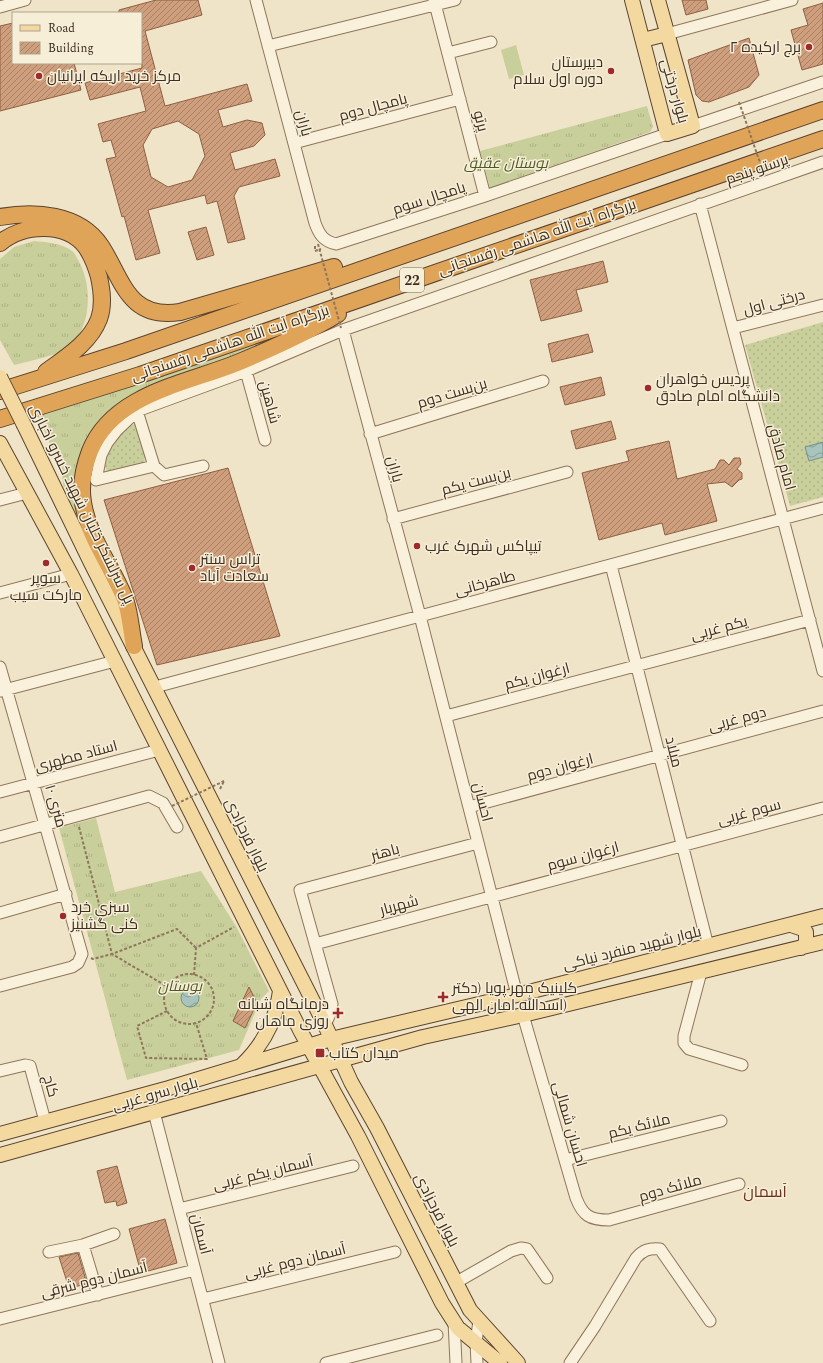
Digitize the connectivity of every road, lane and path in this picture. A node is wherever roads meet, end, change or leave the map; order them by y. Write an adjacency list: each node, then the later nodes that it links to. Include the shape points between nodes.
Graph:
1 (25, 0): 8 (street)
2 (256, 0): 12 (street, باران)
3 (454, 0): 7 (street)
4 (632, 0): 10 (main road, بلوار درختی)
5 (658, 0): 9 (main road, بلوار درختی)
6 (792, 0): 9 (street)
7 (435, 2): 12 (street); 13 (street, پرتو)
8 (0, 7)
9 (667, 34): 10 (main road); 18 (main road, بلوار درختی)
10 (643, 40): 19 (main road, بلوار درختی)
11 (491, 42): 13 (street)
12 (268, 46): 21 (street, باران)
13 (448, 53): 15 (street, پرتو)
14 (823, 82): 18 (street)
15 (460, 99): 21 (street, پامچال دوم); 24 (street, پرتو)
16 (739, 102): 23 (path, bridge)
17 (823, 110): 30 (highway, بزرگراه آیت الله هاشمی رفسنجانی / 22)
18 (693, 126): 19 (main road, بلوار درختی)
19 (667, 134): 24 (street, پامچال سوم)
20 (823, 139): 31 (highway, بزرگراه آیت الله هاشمی رفسنجانی / 22)
21 (294, 143): 29 (street, باران, via 316,227 323,238)
22 (823, 162): 25 (street, پرستو پنجم)
23 (765, 177)
24 (485, 196): 29 (street, پامچال سوم)
25 (700, 204): 33 (street, امام صادق); 34 (street, پرستو پنجم)
26 (0, 217): 30 (highway, via 51,215 87,232 100,245 123,289 136,303 165,315 336,266)
27 (0, 243): 37 (highway, via 14,234 43,228 57,229 69,234 85,245 92,257 101,287 103,298 99,320 90,334 76,350)
28 (318, 244): 34 (path, bridge)
29 (336, 244)
30 (357, 270): 37 (highway, بزرگراه آیت الله هاشمی رفسنجانی / 22)
31 (372, 294): 41 (highway, بزرگراه آیت الله هاشمی رفسنجانی / 22, via 140,375); 58 (highway, via 328,320 238,362 140,399 114,416 97,436 86,460 82,486 83,500 90,528 125,600)
32 (823, 305): 33 (street, درختی اول)
33 (733, 328): 52 (street, امام صادق)
34 (342, 329): 35 (street, پرستو پنجم); 42 (street, باران)
35 (246, 371): 40 (street, پرستو پنجم); 43 (street, شاهین)
36 (0, 377): 58 (main road, پل سرلشکر خلبان شهید خسرو اخباری, bridge)
37 (35, 380): 39 (highway, بزرگراه آیت الله هاشمی رفسنجانی / 22)
38 (543, 381): 42 (street, بن‌بست دوم)
39 (0, 391)
40 (137, 411): 45 (street); 45 (street, via 107,443 101,455 96,480)
41 (0, 419)
42 (370, 434): 51 (street, باران)
43 (265, 440)
44 (0, 443): 48 (main road)
45 (154, 466): 46 (street, via 164,475)
46 (204, 466)
47 (567, 472): 51 (street, بن‌بست یکم)
48 (27, 493): 49 (street); 54 (main road)
49 (0, 500)
50 (823, 508): 52 (street, طاهرخانی)
51 (394, 519): 56 (street, باران)
52 (783, 519): 53 (street, طاهرخانی); 57 (street, امام صادق)
53 (611, 565): 56 (street, طاهرخانی); 60 (street, میلاد)
54 (71, 574): 55 (street); 59 (main road)
55 (0, 593)
56 (420, 616): 63 (street, طاهرخانی); 66 (street, احسان)
57 (810, 620): 60 (street, یکم غربی); 62 (street, امام صادق)
58 (134, 646): 63 (main road, بلوار فرحزادی)
59 (115, 661): 64 (street); 67 (main road)
60 (637, 666): 66 (street, ارغوان یکم); 68 (street, میلاد)
61 (0, 667): 64 (street, ۱۰ متری)
62 (823, 671)
63 (154, 687): 83 (main road, بلوار فرحزادی)
64 (3, 691): 70 (street, ۱۰ متری)
65 (823, 711): 68 (street, دوم غربی)
66 (446, 716): 73 (street, احسان)
67 (159, 750): 70 (street, استاد مطهری); 86 (main road)
68 (659, 755): 73 (street, ارغوان دوم); 80 (street, میلاد)
69 (224, 781): 72 (path, bridge)
70 (34, 783): 71 (street, استاد مطهری); 76 (street, ۱۰ متری)
71 (0, 792)
72 (172, 806)
73 (469, 807): 79 (street, احسان)
74 (823, 808): 80 (street, سوم غربی)
75 (76, 816): 76 (street); 77 (street, via 149,796 163,803); 94 (path)
76 (46, 824): 78 (street); 81 (street, ۱۰ متری)
77 (177, 827)
78 (0, 837)
79 (478, 843): 82 (street, احسان); 89 (street, باهنر, via 300,890)
80 (682, 846): 82 (street, ارغوان سوم); 90 (street, میلاد)
81 (66, 894): 84 (street); 93 (street, ۱۰ متری)
82 (492, 896): 89 (street, شهریار); 100 (street, احسان)
83 (266, 910): 86 (main road, via 259,921); 104 (main road, بلوار فرحزادی)
84 (0, 913)
85 (823, 916): 87 (main road, بلوار شهید منفرد نیاکی)
86 (240, 923): 91 (path); 99 (main road)
87 (791, 925): 90 (main road, بلوار شهید منفرد نیاکی); 92 (main road, via 806,932 806,943)
88 (823, 942): 92 (main road)
89 (315, 944): 104 (street, via 332,1004)
90 (708, 946): 100 (main road, بلوار شهید منفرد نیاکی)
91 (196, 948): 94 (path, via 177,929); 96 (path)
92 (801, 948): 95 (main road)
93 (82, 954): 94 (path, via 93,959); 97 (street, via 78,963 72,967)
94 (112, 954): 98 (path)
95 (701, 972): 102 (main road); 108 (street, via 684,1043 689,1049)
96 (194, 975): 98 (path, via 179,976); 103 (path, via 208,983 214,998 210,1014)
97 (0, 986)
98 (168, 986): 101 (path, via 165,994)
99 (280, 991): 106 (main road); 109 (main road, via 278,1007 269,1030 254,1053)
100 (517, 995): 105 (main road, بلوار شهید منفرد نیاکی)
101 (167, 1011): 103 (path, via 180,1022); 103 (path, via 137,1026 146,1058 207,1059)
102 (523, 1015): 107 (main road, via 423,1037); 119 (street, احسان شمالی)
103 (196, 1023)
104 (325, 1025): 105 (main road, بلوار فرحزادی)
105 (331, 1039): 106 (main road, بلوار شهید منفرد نیاکی); 107 (main road, بلوار فرحزادی)
106 (308, 1046): 109 (main road, بلوار سرو غربی); 110 (main road)
107 (342, 1060): 110 (main road, بلوار سرو غربی); 115 (main road, بلوار فرحزادی, via 351,1082)
108 (742, 1065)
109 (240, 1067): 113 (main road, بلوار سرو غربی)
110 (320, 1067): 112 (main road, بلوار سرو غربی); 117 (main road)
111 (0, 1071): 113 (street, کاج, via 25,1064 30,1066)
112 (154, 1112): 118 (main road, بلوار سرو غربی); 122 (street, آسمان)
113 (45, 1121): 116 (main road, بلوار سرو غربی)
114 (721, 1121): 119 (street, ملائک یکم)
115 (377, 1128): 117 (main road, via 364,1122 359,1124); 130 (main road, بلوار فرحزادی)
116 (0, 1134)
117 (358, 1136): 136 (main road, via 412,1247)
118 (0, 1155)
119 (565, 1160): 123 (street, احسان شمالی, via 580,1208 592,1219)
120 (353, 1166): 122 (street, آسمان یکم غربی)
121 (739, 1184): 123 (street, ملائک دوم)
122 (179, 1209): 128 (street, آسمان)
123 (609, 1220)
124 (114, 1234): 125 (street)
125 (83, 1245): 126 (street); 131 (street)
126 (49, 1252)
127 (395, 1252): 132 (street, آسمان دوم غربی)
128 (195, 1270): 131 (street, آسمان دوم شرقی); 132 (street, آسمان)
129 (547, 1278): 130 (street, via 527,1249 520,1248)
130 (455, 1283): 134 (main road, بلوار فرحزادی)
131 (98, 1295): 133 (street, آسمان دوم شرقی)
132 (203, 1299): 139 (street, آسمان)
133 (0, 1319)
134 (479, 1321): 138 (street); 144 (main road, بلوار فرحزادی)
135 (710, 1321): 145 (street, via 660,1249 648,1249 636,1258)
136 (454, 1322): 138 (main road); 141 (street)
137 (437, 1335): 140 (street)
138 (476, 1342): 142 (street); 143 (main road)
139 (219, 1363)
140 (326, 1363)
141 (456, 1363)
142 (477, 1363)
143 (500, 1363)
144 (518, 1363)
145 (570, 1363)

